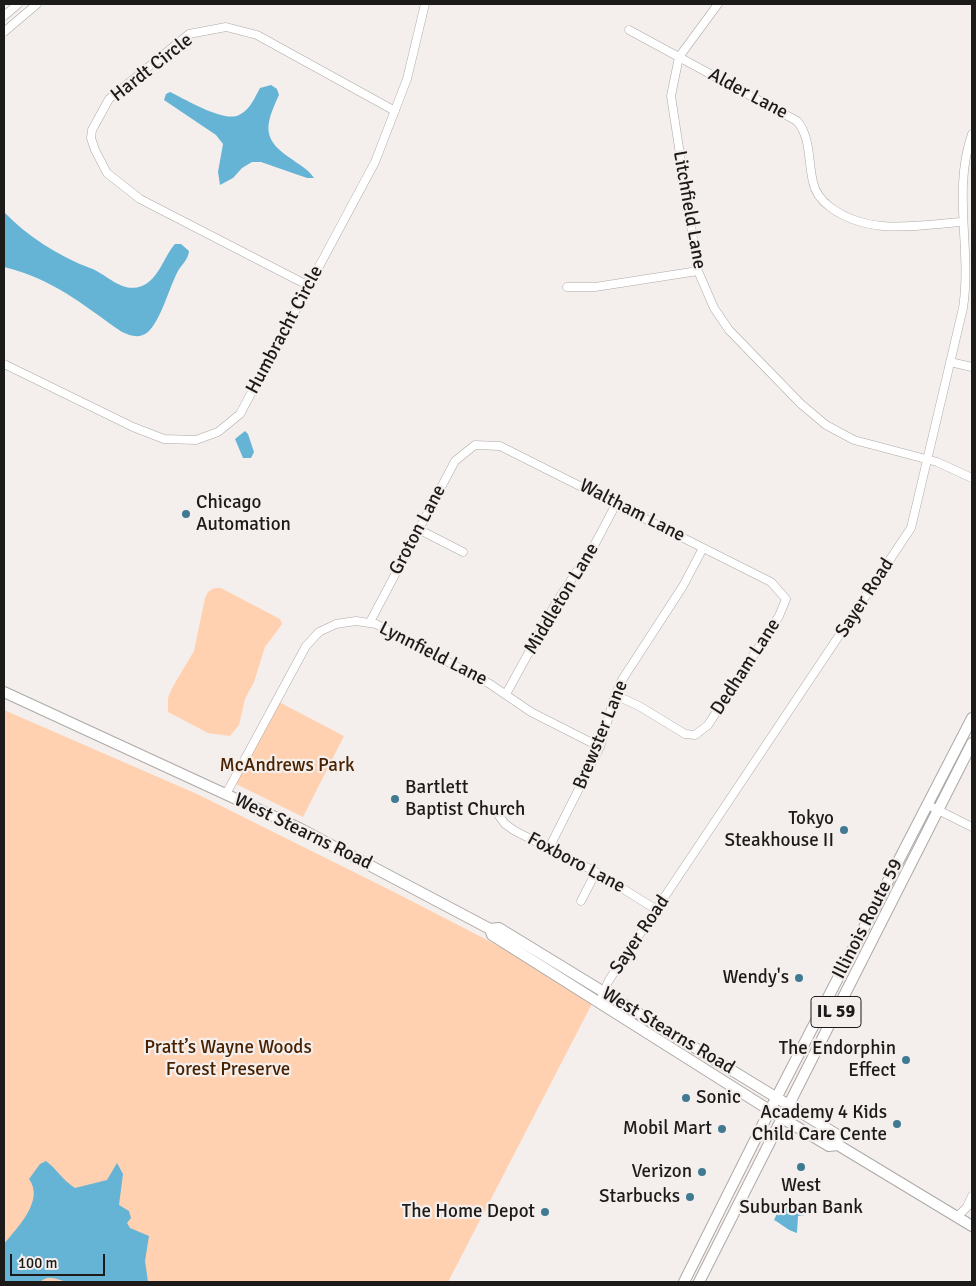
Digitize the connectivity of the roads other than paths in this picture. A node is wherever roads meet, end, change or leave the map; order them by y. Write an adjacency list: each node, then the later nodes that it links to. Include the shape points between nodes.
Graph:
1 (18, 4): 5 (street)
2 (37, 4): 7 (street)
3 (425, 4): 9 (street, Humbracht Circle)
4 (718, 4): 8 (street, Litchfield Lane)
5 (4, 16)
6 (629, 30): 8 (street, Alder Lane)
7 (4, 32)
8 (679, 57): 12 (street, Alder Lane, via 797,121 806,133 813,185 823,200 843,216 878,227); 13 (street, Litchfield Lane, via 672,86 672,107)
9 (396, 111): 15 (street, Humbracht Circle, via 368,176); 15 (street, Hardt Circle, via 257,35 226,26 189,34 109,100 92,130 94,150 107,173 140,199)
10 (972, 134): 11 (street, Sayer Road)
11 (971, 143): 12 (street, Sayer Road, via 962,181)
12 (962, 222): 14 (street, Sayer Road)
13 (698, 271): 16 (street, via 595,287); 21 (street, Litchfield Lane, via 714,308 729,330 816,418 854,440)
14 (969, 275): 17 (street, Sayer Road)
15 (309, 286): 18 (street, Humbracht Circle, via 240,414 218,432 196,440 164,439)
16 (567, 287)
17 (950, 362): 19 (street); 21 (street, Sayer Road)
18 (4, 364)
19 (972, 367)
20 (475, 444): 23 (street, Waltham Lane, via 505,448); 24 (street, Groton Lane, via 452,465)
21 (927, 459): 22 (street, Litchfield Lane); 43 (street, Sayer Road, via 911,528)
22 (972, 478)
23 (616, 504): 25 (street, Waltham Lane); 30 (street, Middleton Lane)
24 (418, 529): 26 (street); 28 (street, Groton Lane)
25 (703, 548): 27 (street, Waltham Lane, via 771,582); 31 (street, Brewster Lane, via 683,586 625,673)
26 (463, 552)
27 (782, 594): 31 (street, Dedham Lane, via 786,599 779,616 708,725 695,735 685,734)
28 (370, 622): 30 (street, Lynnfield Lane); 35 (street, Lynnfield Lane, via 336,624 310,641)
29 (4, 692): 35 (main road, West Stearns Road)
30 (506, 694): 34 (street, Lynnfield Lane, via 531,712)
31 (615, 695): 34 (street, Brewster Lane)
32 (972, 718): 36 (main road, Illinois Route 59 / IL 59)
33 (972, 743): 37 (main road, Illinois Route 59 / IL 59)
34 (600, 747): 40 (street, Brewster Lane)
35 (226, 794): 44 (main road, West Stearns Road, via 336,847)
36 (928, 805): 37 (street); 47 (main road, Illinois Route 59 / IL 59)
37 (938, 810): 39 (street); 48 (main road, Illinois Route 59 / IL 59)
38 (497, 813): 40 (street, Foxboro Lane, via 515,831)
39 (972, 827)
40 (549, 848): 41 (street, Foxboro Lane)
41 (596, 872): 42 (street); 43 (street, Foxboro Lane)
42 (581, 901)
43 (657, 910): 45 (street, Sayer Road)
44 (490, 929): 45 (main road, West Stearns Road, via 499,928); 46 (main road, West Stearns Road, via 492,935)
45 (604, 991): 46 (street, Sayer Road); 47 (main road, West Stearns Road)
46 (598, 1003): 49 (main road, West Stearns Road)
47 (776, 1097): 48 (main road, West Stearns Road); 49 (main road, Illinois Route 59 / IL 59)
48 (789, 1105): 50 (main road, Illinois Route 59 / IL 59); 51 (main road, West Stearns Road, via 836,1134)
49 (770, 1110): 50 (main road, West Stearns Road); 55 (main road, Illinois Route 59 / IL 59)
50 (782, 1118): 51 (main road, West Stearns Road, via 829,1146); 56 (main road, Illinois Route 59 / IL 59)
51 (838, 1145): 53 (main road, West Stearns Road)
52 (972, 1196): 53 (street)
53 (957, 1216): 54 (main road, West Stearns Road)
54 (972, 1226)
55 (684, 1282)
56 (699, 1282)

